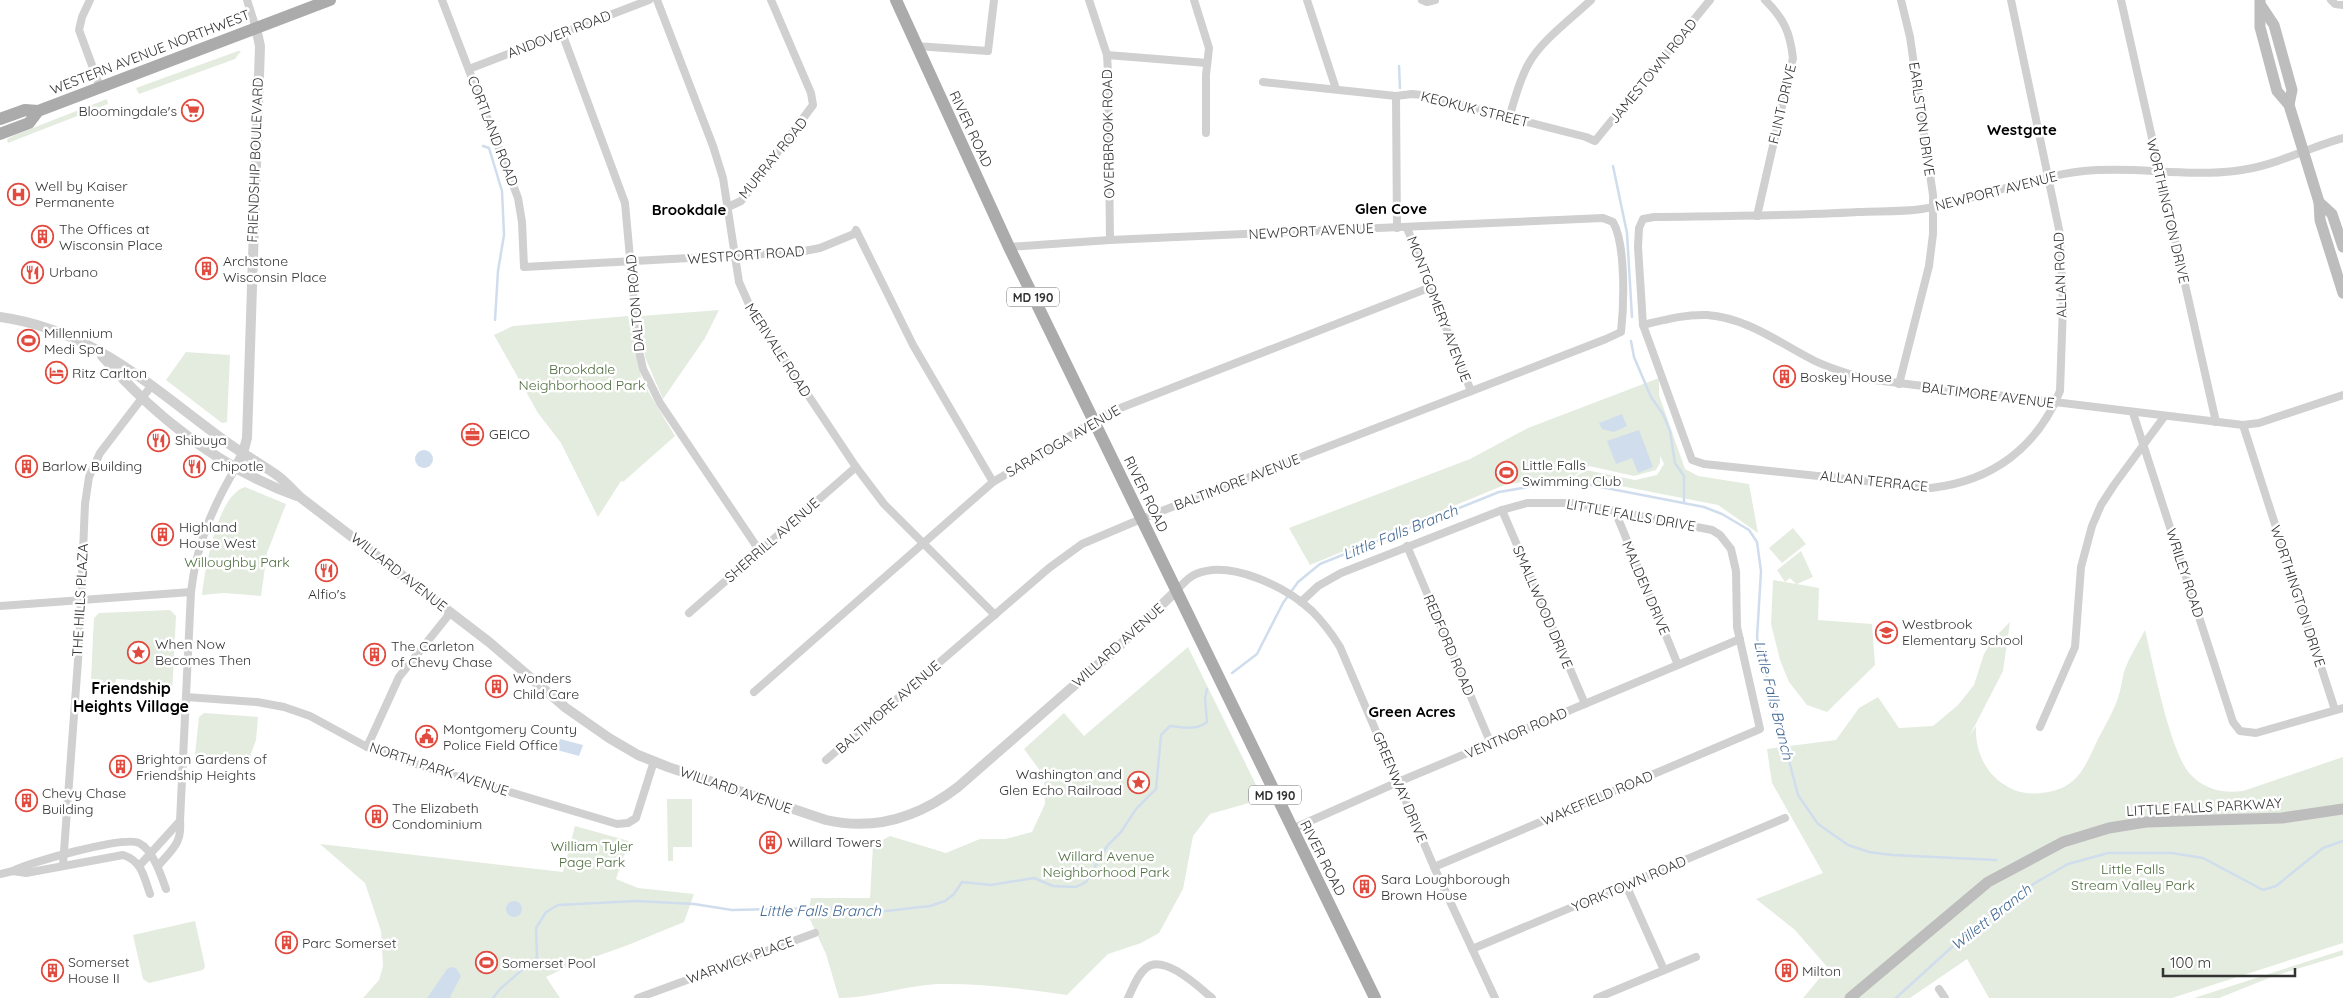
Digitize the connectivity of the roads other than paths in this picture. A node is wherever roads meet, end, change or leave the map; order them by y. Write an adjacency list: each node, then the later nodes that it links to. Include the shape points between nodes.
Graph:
1 (90, 0): 31 (street, via 79,30)
2 (247, 0): 24 (street)
3 (330, 0): 24 (main road, WESTERN AVENUE NORTHWEST)
4 (442, 0): 29 (street, CORTLAND ROAD)
5 (649, 0): 25 (street, ANDOVER ROAD)
6 (657, 0): 45 (street, MERIVALE ROAD, via 713,146)
7 (771, 0): 45 (street, MURRAY ROAD, via 811,93 813,105 741,201)
8 (896, 0): 26 (main road, RIVER ROAD / MD 190)
9 (994, 0): 26 (street, via 988,50)
10 (1089, 0): 27 (street, OVERBROOK ROAD)
11 (1194, 0): 28 (street, via 1209,48)
12 (1307, 0): 32 (street)
13 (1422, 0): 14 (street)
14 (1435, 0)
15 (1591, 0): 35 (street, via 1530,62 1520,81)
16 (1710, 0): 40 (street, JAMESTOWN ROAD)
17 (1765, 0): 47 (street, FLINT DRIVE, via 1778,13 1790,35 1793,58)
18 (1901, 0): 46 (street, EARLSTON DRIVE, via 1912,46)
19 (2011, 0): 43 (street, ALLAN ROAD)
20 (2121, 0): 42 (street, WORTHINGTON DRIVE)
21 (2331, 0): 23 (street)
22 (2261, 4): 41 (main road, via 2274,25 2292,90 2289,105)
23 (2343, 6)
24 (256, 28): 31 (main road, WESTERN AVENUE NORTHWEST); 74 (street, FRIENDSHIP BOULEVARD, via 260,46)
25 (562, 33): 29 (street, ANDOVER ROAD); 54 (street, DALTON ROAD, via 620,186 628,222)
26 (916, 46): 51 (main road, RIVER ROAD / MD 190)
27 (1107, 56): 28 (street); 50 (street, OVERBROOK ROAD)
28 (1207, 63): 37 (street)
29 (469, 69): 55 (street, CORTLAND ROAD, via 518,198)
30 (1263, 82): 32 (street, KEOKUK STREET)
31 (100, 88): 34 (main road, WESTERN AVENUE NORTHWEST)
32 (1336, 90): 33 (street, KEOKUK STREET)
33 (1396, 96): 35 (street, KEOKUK STREET, via 1412,94); 48 (street, MONTGOMERY AVENUE)
34 (38, 111): 36 (main road, WESTERN AVENUE NORTHWEST, via 25,110); 38 (main road, WESTERN AVENUE NORTHWEST, via 29,123)
35 (1509, 118): 40 (street, KEOKUK STREET)
36 (0, 119)
37 (1206, 133)
38 (0, 134)
39 (2343, 138): 41 (street, NEWPORT AVENUE)
40 (1595, 141)
41 (2304, 153): 42 (street, NEWPORT AVENUE, via 2238,171 2199,174); 44 (main road)
42 (2159, 171): 43 (street, NEWPORT AVENUE, via 2105,169); 71 (street, WORTHINGTON DRIVE)
43 (2050, 176): 46 (street, NEWPORT AVENUE); 67 (street, ALLAN ROAD, via 2062,245 2060,391)
44 (2319, 202): 52 (main road, via 2332,214); 57 (main road, via 2320,220)
45 (728, 207): 53 (street, MERIVALE ROAD)
46 (1933, 207): 47 (street, NEWPORT AVENUE); 62 (street, EARLSTON DRIVE, via 1929,266)
47 (1757, 216): 59 (street, NEWPORT AVENUE, via 1643,219 1638,228)
48 (1397, 228): 49 (street, NEWPORT AVENUE); 50 (street, NEWPORT AVENUE)
49 (1407, 228): 56 (street, MONTGOMERY AVENUE); 60 (street, NEWPORT AVENUE, via 1603,218 1613,222 1622,269 1624,302)
50 (1110, 240): 51 (street, NEWPORT AVENUE)
51 (1009, 247): 70 (main road, RIVER ROAD / MD 190)
52 (2343, 247)
53 (735, 257): 54 (street, WESTPORT ROAD); 75 (street, MERIVALE ROAD, via 739,282 752,312); 77 (street, WESTPORT ROAD, via 813,249 854,234 856,230 913,345)
54 (631, 262): 55 (street, WESTPORT ROAD); 84 (street, DALTON ROAD, via 638,346 649,383)
55 (524, 267)
56 (1431, 287): 64 (street, MONTGOMERY AVENUE); 70 (street, SARATOGA AVENUE, via 1110,412)
57 (2343, 293)
58 (0, 317): 61 (street, WILLARD AVENUE, via 52,329)
59 (1643, 325): 62 (street, BALTIMORE AVENUE, via 1691,315 1730,320 1761,330 1838,371 1866,380); 67 (street, ALLAN TERRACE, via 1692,460 1704,464 1931,488 1952,486 1984,475 2008,460 2037,433)
60 (1620, 332): 64 (street, BALTIMORE AVENUE)
61 (98, 352): 63 (street, WILLARD AVENUE, via 126,366); 66 (street, WILLARD AVENUE)
62 (1899, 384): 67 (street, BALTIMORE AVENUE)
63 (152, 385): 66 (street, THE HILLS PLAZA); 74 (street, WILLARD AVENUE)
64 (1471, 391): 81 (street, BALTIMORE AVENUE)
65 (2343, 395): 72 (street, BALTIMORE AVENUE)
66 (142, 397): 76 (street, WILLARD AVENUE); 88 (street, THE HILLS PLAZA, via 100,453 90,477 85,504)
67 (2055, 404): 68 (street, BALTIMORE AVENUE)
68 (2133, 413): 69 (street, BALTIMORE AVENUE); 73 (street, WRILEY ROAD)
69 (2164, 417): 71 (street, BALTIMORE AVENUE); 73 (street)
70 (1094, 422): 77 (street, SARATOGA AVENUE); 81 (main road, RIVER ROAD / MD 190)
71 (2216, 422): 72 (street, BALTIMORE AVENUE)
72 (2244, 425): 98 (street, WORTHINGTON DRIVE)
73 (2143, 446): 98 (street, WRILEY ROAD, via 2233,722 2240,731 2256,732); 99 (street, via 2101,505 2092,526 2081,567 2075,646)
74 (243, 453): 76 (street, FRIENDSHIP BOULEVARD); 78 (street, WILLARD AVENUE, via 279,477)
75 (856, 467): 82 (street, MERIVALE ROAD, via 884,504); 84 (street, SHERRILL AVENUE)
76 (235, 468): 78 (street, WILLARD AVENUE); 86 (street, FRIENDSHIP BOULEVARD, via 205,528)
77 (993, 482): 82 (street, SARATOGA AVENUE)
78 (300, 497): 90 (street, WILLARD AVENUE)
79 (1502, 510): 80 (street, LITTLE FALLS DRIVE, via 1528,503 1553,502); 83 (street, LITTLE FALLS DRIVE); 97 (street, SMALLWOOD DRIVE)
80 (1615, 511): 93 (street, LITTLE FALLS DRIVE, via 1712,530 1720,535 1730,549 1736,571); 94 (street, MALDEN DRIVE)
81 (1141, 519): 85 (main road, RIVER ROAD / MD 190); 92 (street, BALTIMORE AVENUE, via 1082,544)
82 (923, 543): 92 (street, MERIVALE ROAD); 95 (street, SARATOGA AVENUE)
83 (1407, 546): 87 (street, LITTLE FALLS DRIVE, via 1341,572); 101 (street, REDFORD ROAD)
84 (759, 550): 91 (street, SHERRILL AVENUE)
85 (1176, 591): 87 (street, GREENWAY DRIVE, via 1196,574 1222,570 1240,573); 104 (street, WILLARD AVENUE, via 1117,648 958,787 937,802 907,816 869,824 834,822); 109 (main road, RIVER ROAD / MD 190)
86 (191, 592): 88 (street); 96 (street, FRIENDSHIP BOULEVARD)
87 (1298, 599): 105 (street, GREENWAY DRIVE, via 1321,621 1340,648)
88 (81, 600): 89 (street); 111 (street, THE HILLS PLAZA)
89 (0, 606)
90 (451, 612): 102 (street, via 399,677); 104 (street, WILLARD AVENUE, via 576,716)
91 (688, 613)
92 (995, 615): 103 (street, BALTIMORE AVENUE)
93 (1740, 638): 94 (street, VENTNOR ROAD); 100 (street, LITTLE FALLS DRIVE)
94 (1678, 665): 97 (street, VENTNOR ROAD)
95 (754, 692)
96 (186, 698): 102 (street, NORTH PARK AVENUE, via 257,702 284,707 310,716); 108 (street, FRIENDSHIP BOULEVARD)
97 (1584, 704): 101 (street, VENTNOR ROAD)
98 (2339, 709)
99 (2040, 727)
100 (1760, 729): 115 (street, WAKEFIELD ROAD)
101 (1491, 744): 105 (street, VENTNOR ROAD)
102 (367, 746): 104 (street, NORTH PARK AVENUE, via 419,765 617,824 636,818)
103 (826, 760)
104 (654, 761)
105 (1398, 782): 109 (street, VENTNOR ROAD); 115 (street, GREENWAY DRIVE)
106 (2343, 809): 132 (main road, LITTLE FALLS PARKWAY, via 2282,818 2146,822 2109,828 2063,842 1988,882)
107 (1785, 818): 118 (street, YORKTOWN ROAD)
108 (180, 821): 110 (street); 114 (street, FRIENDSHIP BOULEVARD, via 178,843)
109 (1292, 829): 129 (main road, RIVER ROAD / MD 190)
110 (150, 855): 111 (street, via 140,844 131,842); 113 (street); 114 (street)
111 (64, 856): 112 (street, THE HILLS PLAZA); 116 (street, via 22,866)
112 (64, 865): 113 (street, via 123,855); 116 (street, via 26,873)
113 (140, 865): 120 (street)
114 (158, 866): 119 (street)
115 (1434, 867): 122 (street, GREENWAY DRIVE)
116 (13, 872): 117 (street)
117 (0, 874)
118 (1626, 885): 122 (street, YORKTOWN ROAD); 124 (street)
119 (166, 889)
120 (150, 894)
121 (815, 933): 126 (street, WARWICK PLACE)
122 (1472, 949): 130 (street, GREENWAY DRIVE)
123 (1696, 957): 124 (street)
124 (1664, 970): 131 (street)
125 (1939, 989): 133 (street)
126 (638, 998)
127 (1128, 998): 128 (street, via 1141,972 1153,963 1161,963)
128 (1212, 998)
129 (1375, 998)
130 (1495, 998)
131 (1596, 998)
132 (1850, 998)
133 (1945, 998)

